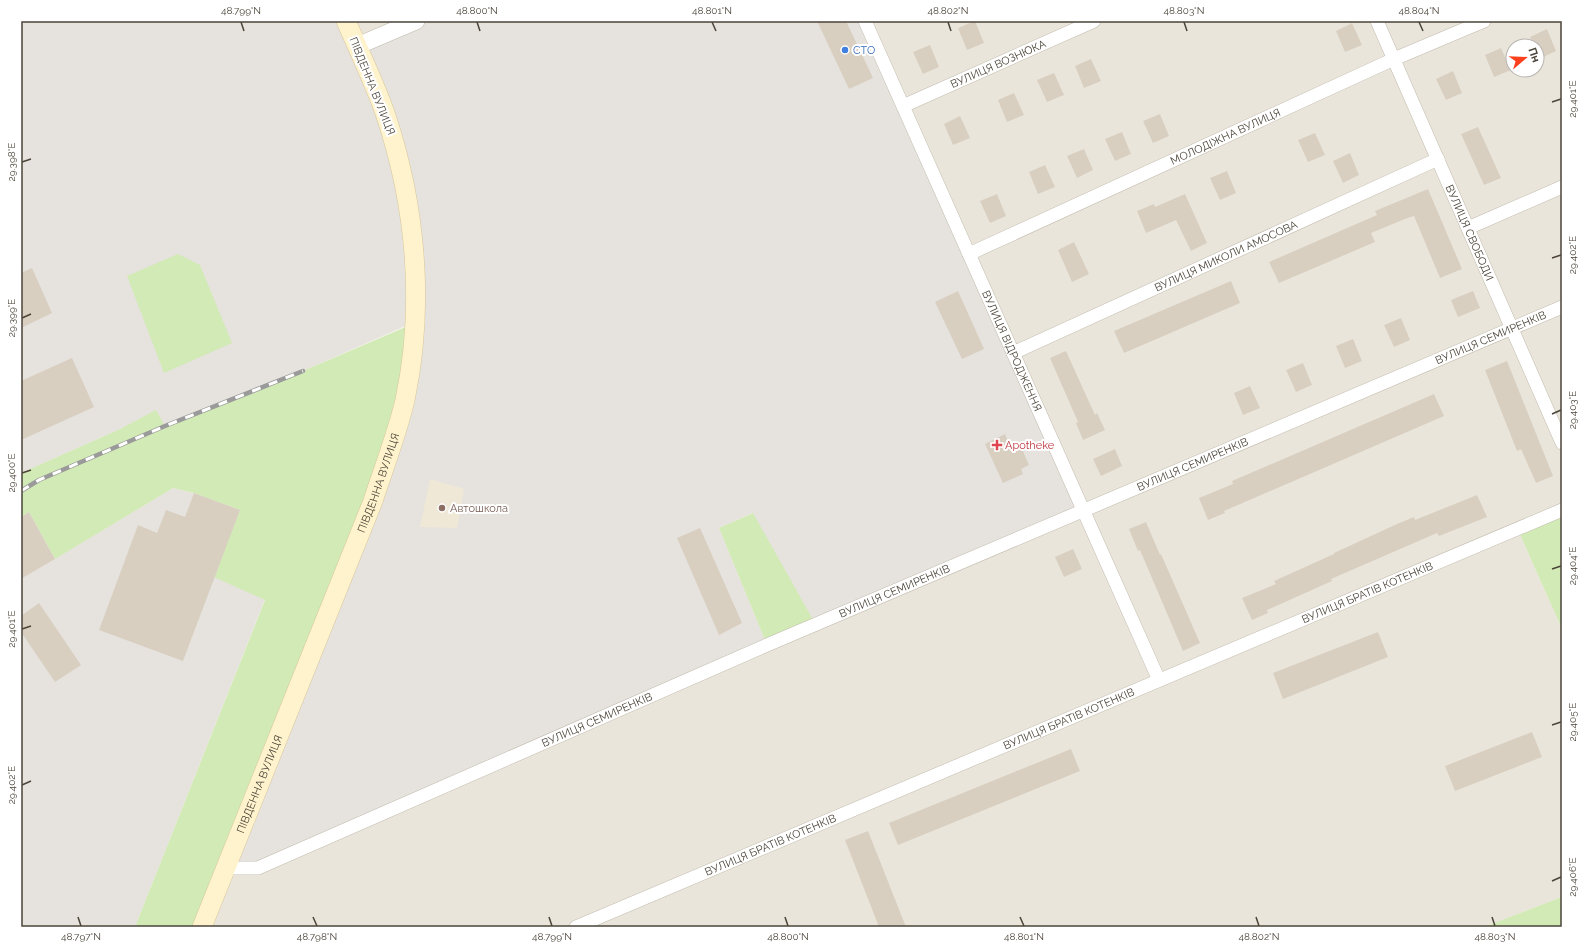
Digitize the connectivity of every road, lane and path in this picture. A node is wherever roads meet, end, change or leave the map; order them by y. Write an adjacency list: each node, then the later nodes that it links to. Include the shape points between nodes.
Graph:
1 (346, 21): 7 (main road, ПІВДЕННА ВУЛИЦЯ)
2 (416, 21): 7 (street)
3 (865, 21): 9 (street, ВУЛИЦЯ ВІДРОДЖЕННЯ)
4 (1094, 21): 9 (street, ВУЛИЦЯ ВОЗНЮКА)
5 (1377, 21): 8 (street, ВУЛИЦЯ СВОБОДИ)
6 (1484, 21): 8 (street, МОЛОДІЖНА ВУЛИЦЯ)
7 (357, 46): 21 (main road, ПІВДЕННА ВУЛИЦЯ, via 384,112 408,196 416,286 409,371 397,429 373,501)
8 (1394, 59): 10 (street, ВУЛИЦЯ СВОБОДИ); 13 (street, МОЛОДІЖНА ВУЛИЦЯ)
9 (903, 106): 13 (street, ВУЛИЦЯ ВІДРОДЖЕННЯ)
10 (1438, 159): 12 (street, ВУЛИЦЯ СВОБОДИ); 16 (street, ВУЛИЦЯ МИКОЛИ АМОСОВА)
11 (1562, 187): 12 (street)
12 (1468, 228): 15 (street, ВУЛИЦЯ СВОБОДИ)
13 (969, 254): 16 (street, ВУЛИЦЯ ВІДРОДЖЕННЯ)
14 (1562, 307): 15 (street, ВУЛИЦЯ СЕМИРЕНКІВ)
15 (1512, 329): 17 (street, ВУЛИЦЯ СВОБОДИ); 19 (street, ВУЛИЦЯ СЕМИРЕНКІВ)
16 (1013, 353): 19 (street, ВУЛИЦЯ ВІДРОДЖЕННЯ)
17 (1562, 444)
18 (1562, 510): 20 (street, ВУЛИЦЯ БРАТІВ КОТЕНКІВ)
19 (1084, 511): 20 (street, ВУЛИЦЯ ВІДРОДЖЕННЯ); 21 (street, ВУЛИЦЯ СЕМИРЕНКІВ, via 753,651 258,868)
20 (1159, 680): 23 (street, ВУЛИЦЯ БРАТІВ КОТЕНКІВ)
21 (227, 868): 22 (main road, ПІВДЕННА ВУЛИЦЯ)
22 (202, 927)
23 (576, 927)

